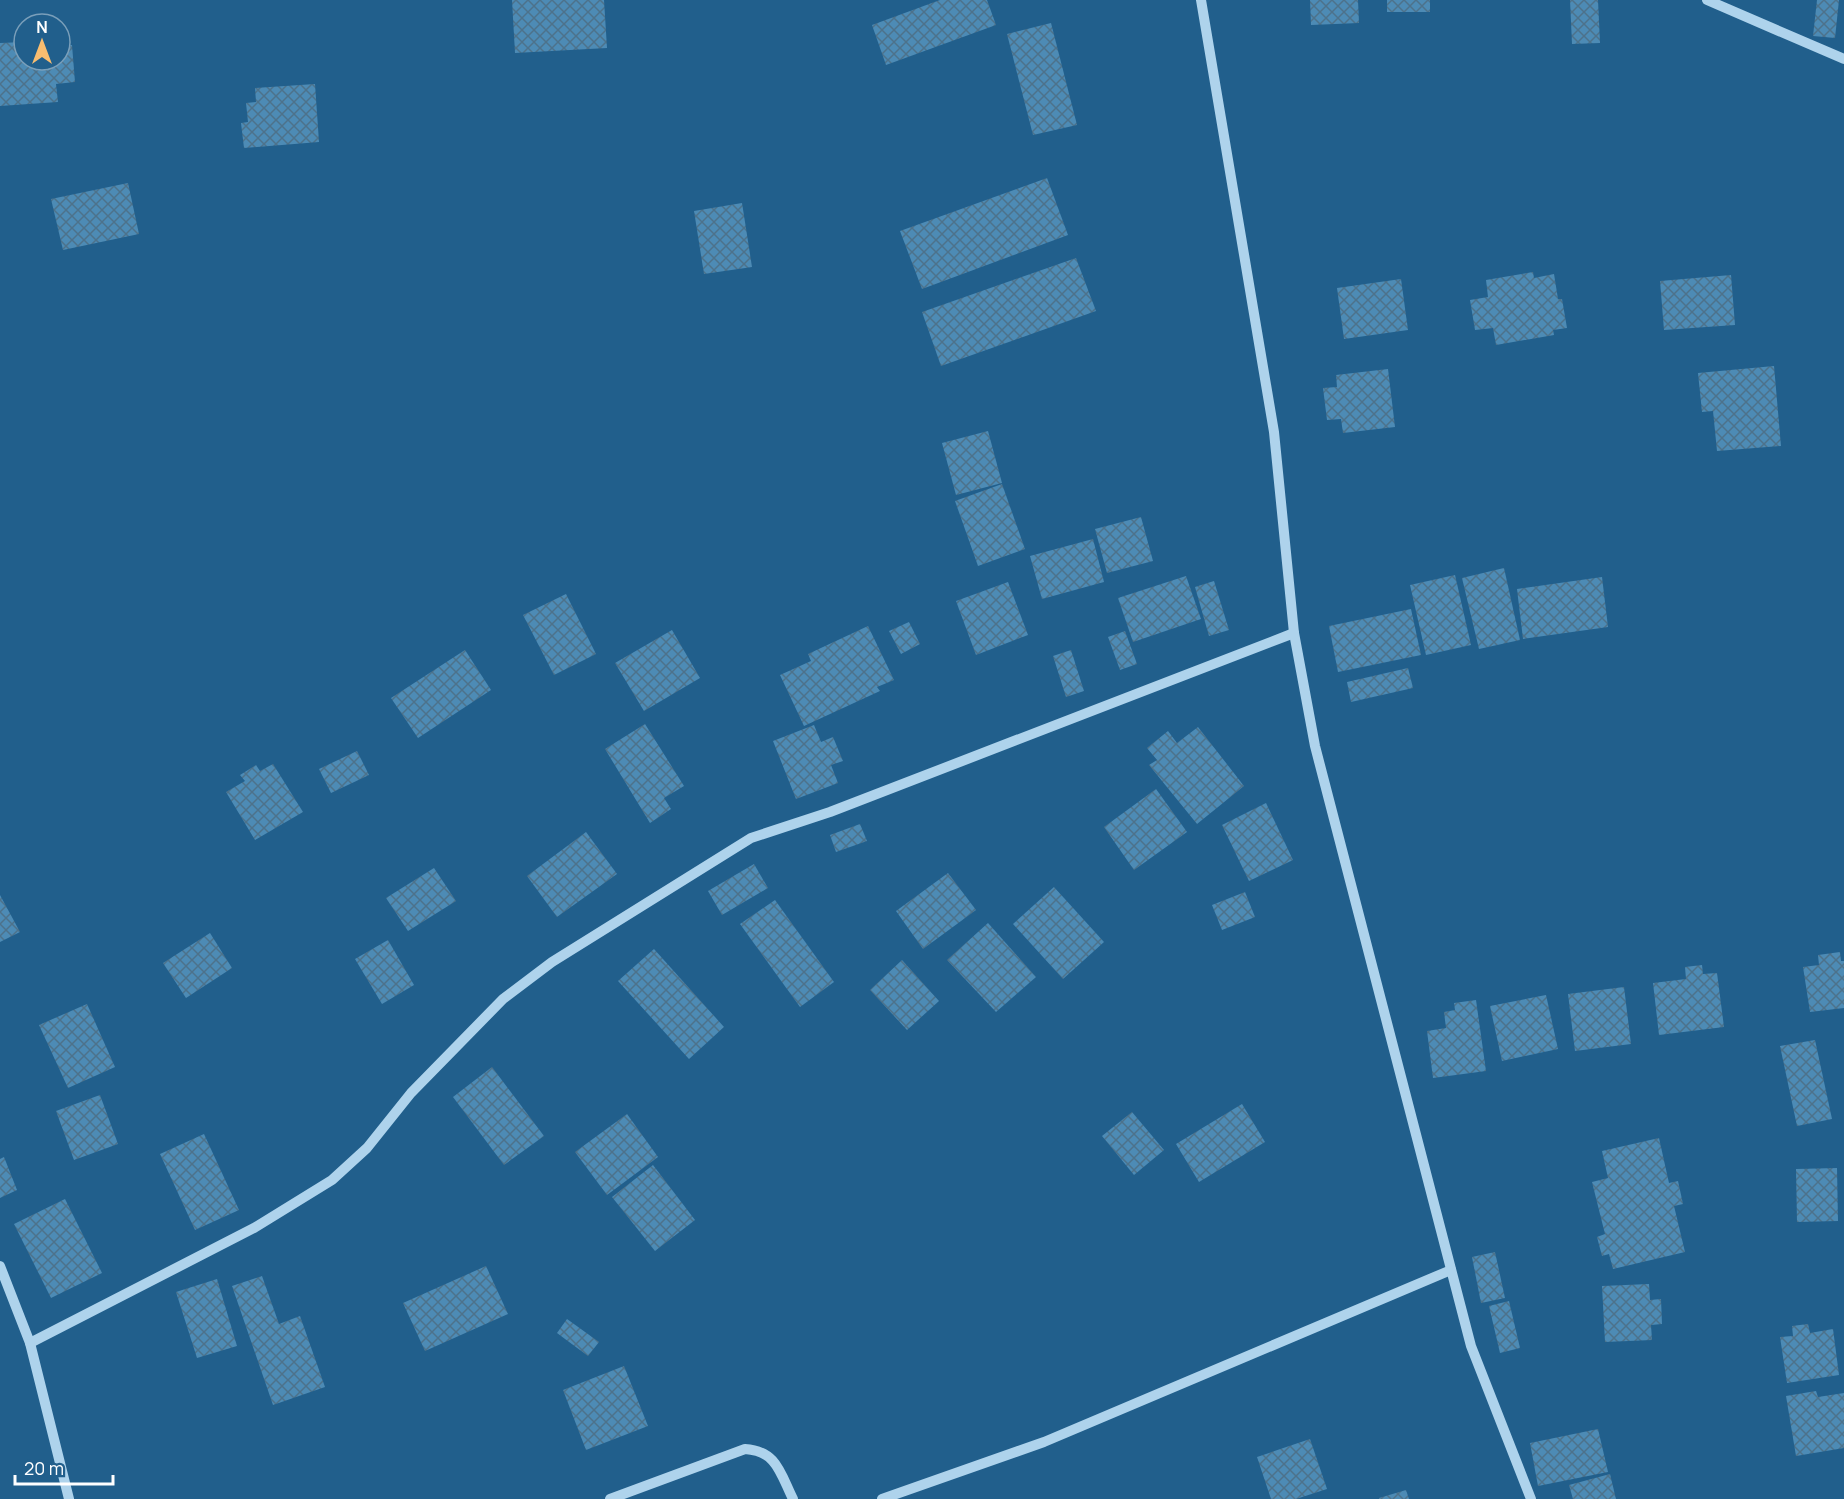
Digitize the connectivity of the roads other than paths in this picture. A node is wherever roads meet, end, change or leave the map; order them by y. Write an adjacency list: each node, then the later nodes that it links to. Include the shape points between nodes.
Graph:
1 (1201, 0): 4 (street, via 1274,432)
2 (1707, 0): 3 (street)
3 (1844, 59)
4 (1294, 633): 6 (street, via 1315,747); 7 (street, via 830,812 751,838 552,962 503,999 411,1093 367,1148 332,1180 254,1228)
5 (0, 1266): 7 (street)
6 (1451, 1270): 11 (street, via 1044,1442); 12 (street, via 1471,1346)
7 (30, 1343): 8 (street)
8 (69, 1499)
9 (610, 1499): 10 (street, via 745,1449 771,1456)
10 (793, 1499)
11 (882, 1499)
12 (1531, 1499)

